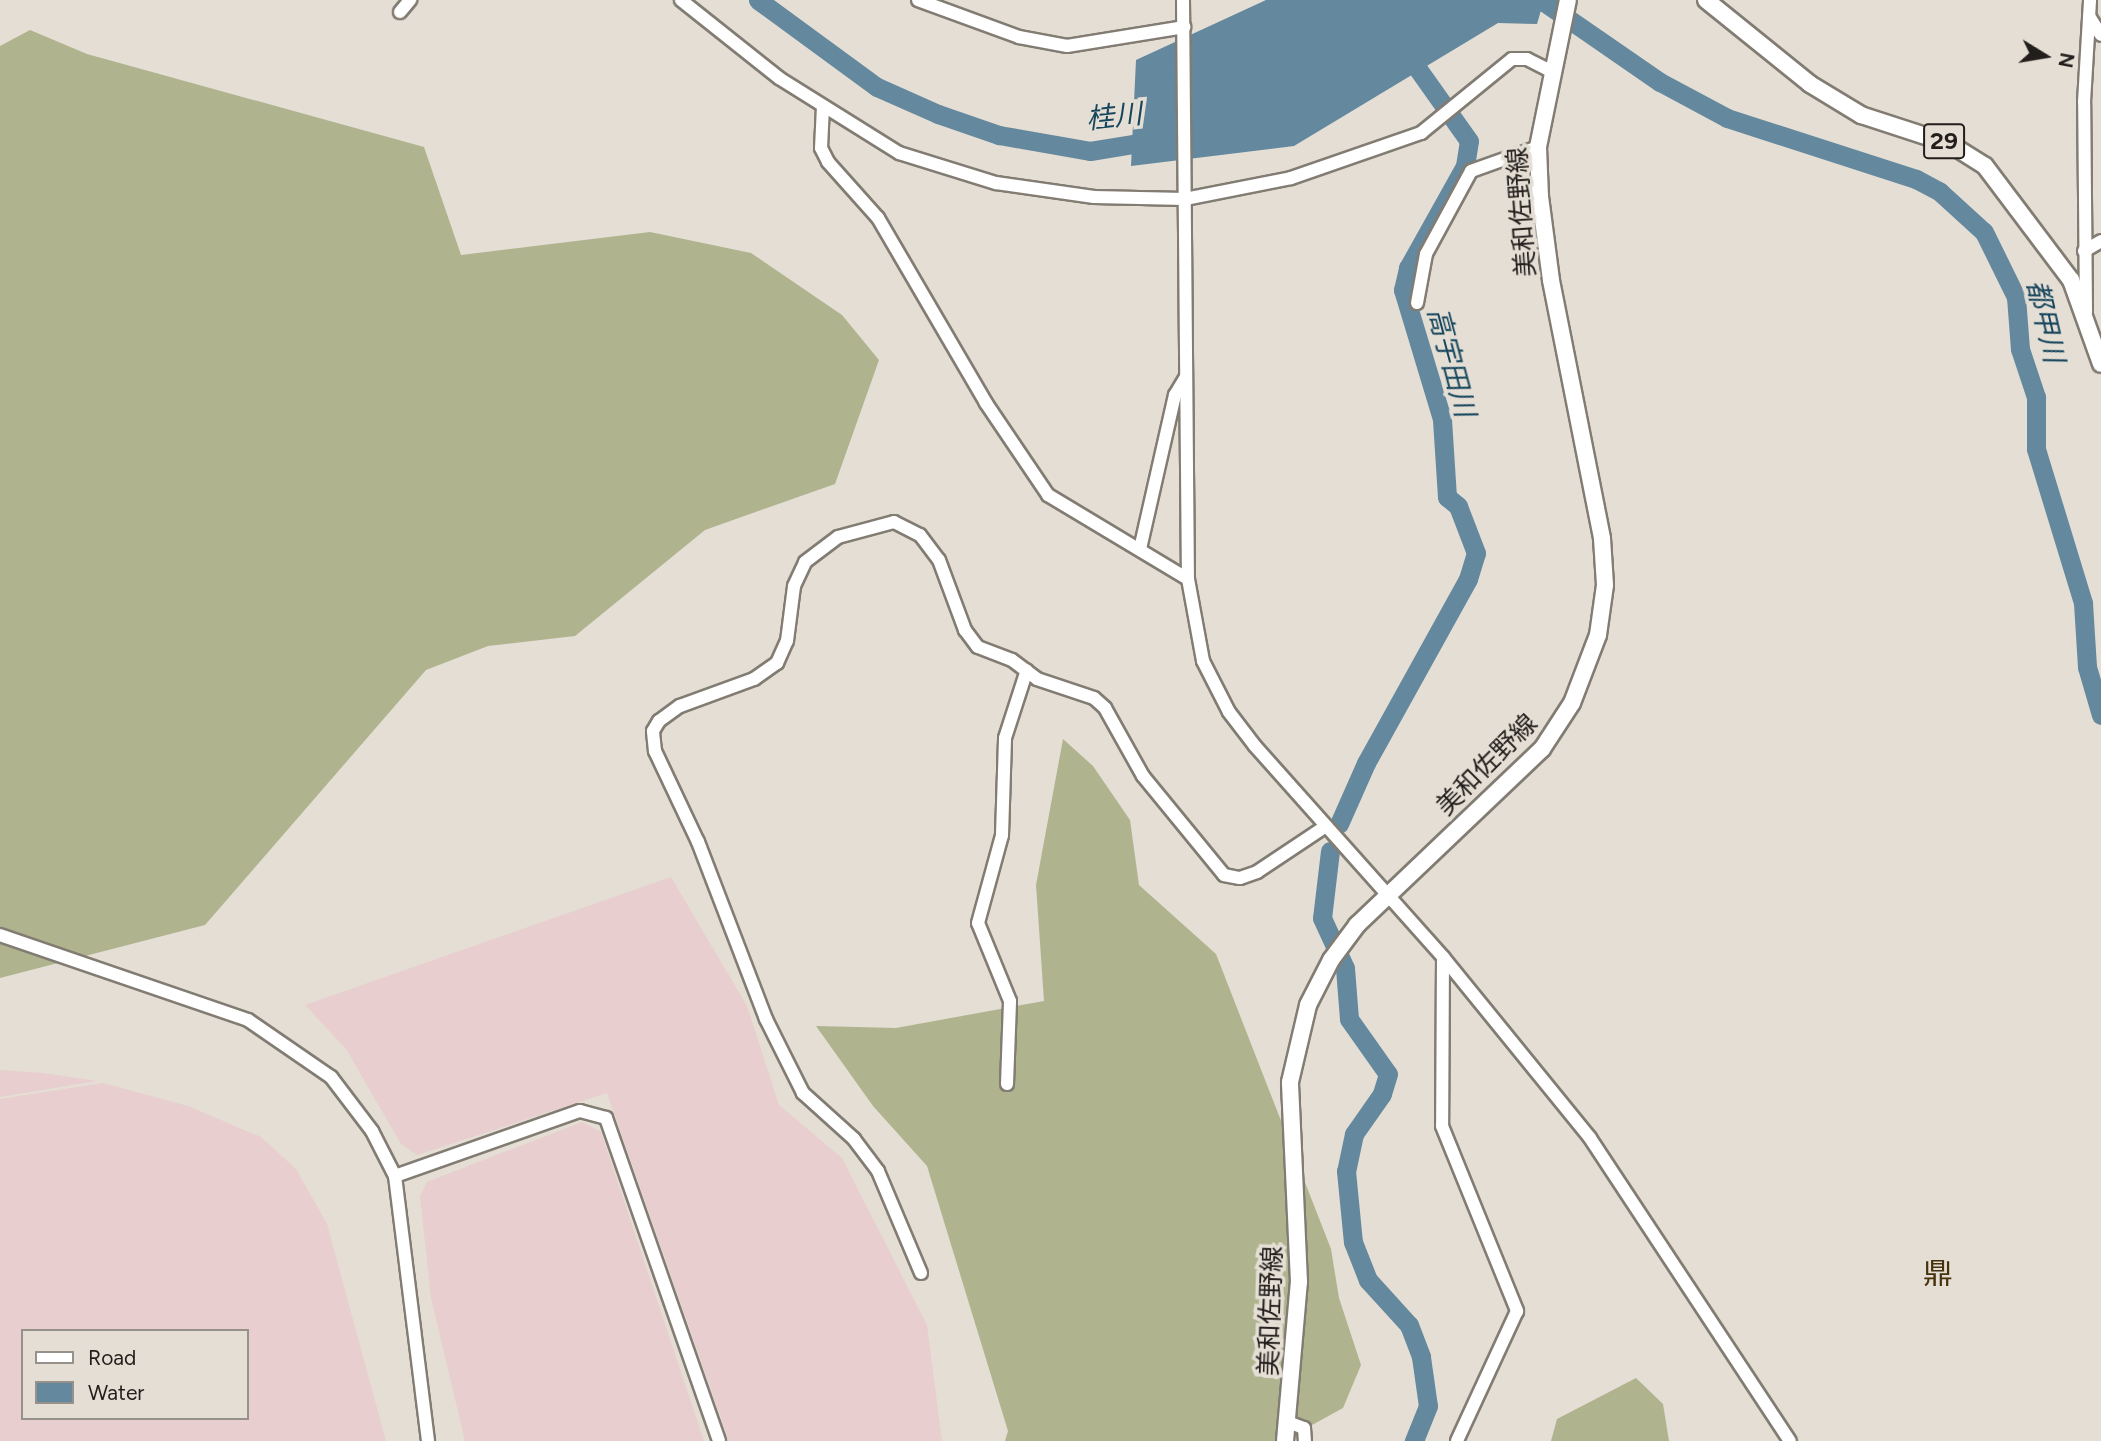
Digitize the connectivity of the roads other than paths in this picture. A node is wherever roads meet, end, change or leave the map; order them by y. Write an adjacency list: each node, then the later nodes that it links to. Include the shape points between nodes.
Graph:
1 (411, 0): 8 (street)
2 (681, 0): 13 (street)
3 (918, 0): 10 (street, via 1018,37 1067,46)
4 (1183, 0): 10 (street)
5 (1568, 0): 12 (main road, 美和佐野線)
6 (1706, 0): 19 (main road, 29, via 1810,84 1861,115 1950,144 1985,166 2027,215)
7 (2090, 0): 9 (street)
8 (400, 12)
9 (2089, 16): 11 (street); 17 (street)
10 (1184, 29): 15 (street)
11 (2101, 35)
12 (1553, 68): 14 (main road, 美和佐野線); 15 (street, via 1512,59 1452,111 1410,138 1348,162)
13 (823, 106): 15 (street, via 899,153 996,183 1083,196); 22 (street, via 821,148 828,162 886,229 986,403 1041,485 1056,503)
14 (1538, 147): 18 (street, via 1471,171 1426,254); 26 (main road, 美和佐野線, via 1543,238 1602,538 1605,585 1598,635 1572,703 1542,749)
15 (1185, 196): 21 (street)
16 (2101, 241): 17 (street)
17 (2084, 251): 19 (street)
18 (1417, 303)
19 (2086, 312): 20 (main road, 29)
20 (2101, 365)
21 (1186, 377): 22 (street, via 1177,387); 23 (street)
22 (1140, 549): 23 (street)
23 (1188, 579): 25 (street, via 1196,640 1220,697)
24 (1027, 670): 25 (street, via 1105,708 1143,776 1227,877 1257,872); 29 (street, via 1005,738 1002,835 978,923 1010,1001); 31 (street, via 970,639 930,547 908,527 882,522 838,537 806,562 794,586 787,641 777,663 754,679 680,706 653,731 655,751 698,842 765,1019 803,1093 854,1139 878,1171)
25 (1326, 826): 26 (street)
26 (1387, 895): 28 (street); 32 (main road, 美和佐野線, via 1331,960 1308,1005 1290,1082 1299,1282)
27 (0, 935): 30 (street, via 220,1010 278,1036 331,1077 372,1131)
28 (1443, 957): 37 (street, via 1442,1126 1517,1311); 38 (street, via 1604,1157)
29 (1007, 1084)
30 (395, 1176): 33 (street); 34 (street, via 580,1111 606,1118)
31 (921, 1273)
32 (1288, 1422): 35 (main road, 美和佐野線); 36 (street, via 1304,1428)
33 (428, 1441)
34 (719, 1441)
35 (1285, 1441)
36 (1304, 1441)
37 (1457, 1441)
38 (1790, 1441)

